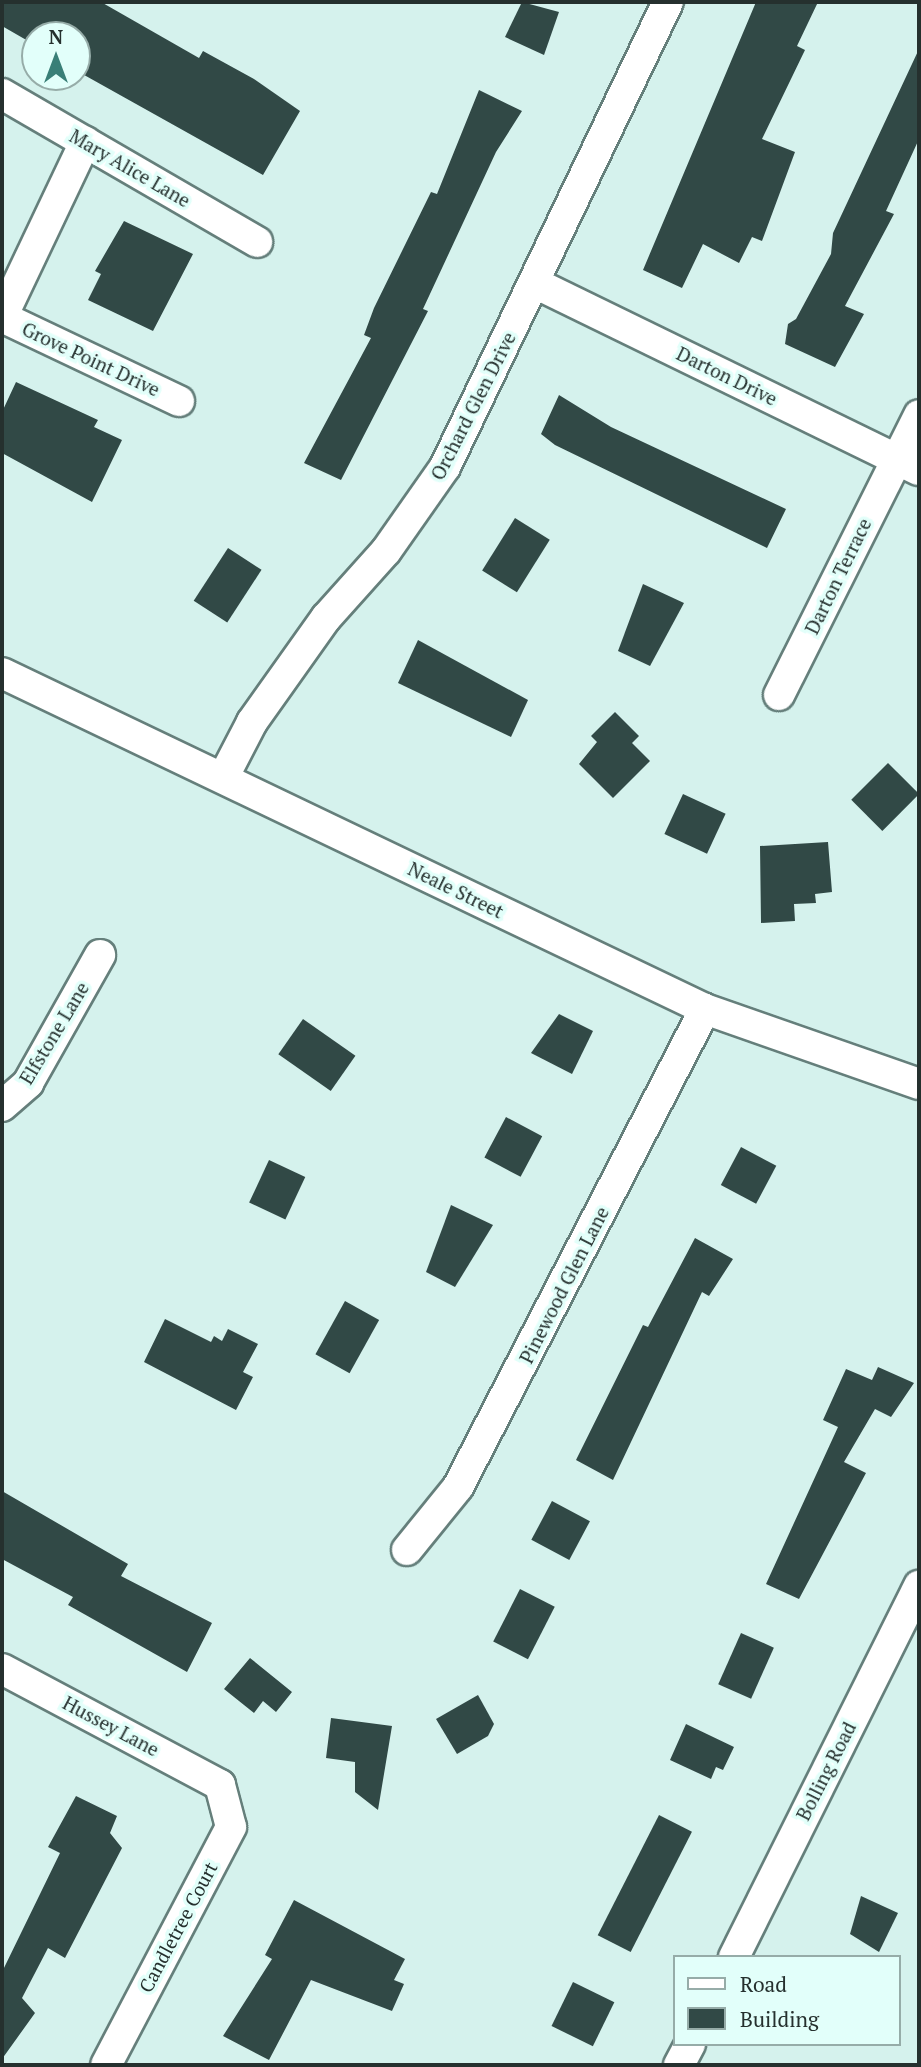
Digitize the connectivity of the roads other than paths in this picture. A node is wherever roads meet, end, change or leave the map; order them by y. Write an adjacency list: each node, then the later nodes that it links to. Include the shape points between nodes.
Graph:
1 (668, 2): 5 (street, Orchard Glen Drive)
2 (2, 94): 3 (street, Mary Alice Lane)
3 (85, 142): 4 (street, Mary Alice Lane); 6 (street)
4 (257, 242)
5 (535, 283): 9 (street, Darton Drive); 12 (street, Orchard Glen Drive, via 445,467 386,551 326,618 252,722)
6 (2, 317): 7 (street, Grove Point Drive)
7 (179, 401)
8 (919, 415): 9 (street, Darton Terrace)
9 (908, 464): 11 (street, Darton Terrace)
10 (2, 673): 12 (street, Neale Street)
11 (779, 695)
12 (223, 778): 14 (street, Neale Street)
13 (100, 955): 16 (street, Elfstone Lane, via 28,1083)
14 (705, 1009): 15 (street, Neale Street); 17 (street, Pinewood Glen Lane, via 458,1488)
15 (919, 1084)
16 (2, 1106)
17 (407, 1550)
18 (915, 1602): 21 (street, Bolling Road)
19 (2, 1669): 20 (street, Hussey Lane)
20 (220, 1785): 23 (street, Candletree Court, via 231,1827)
21 (735, 1955)
22 (689, 2046): 24 (street)
23 (106, 2065)
24 (679, 2065)

